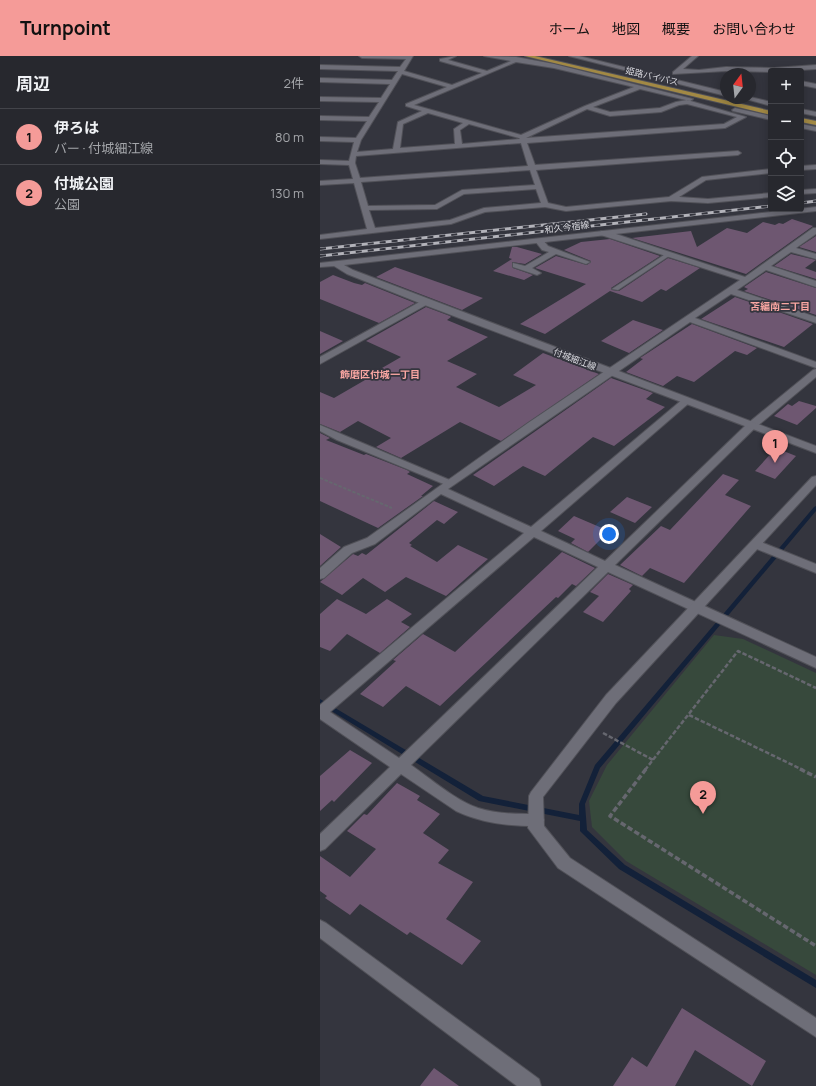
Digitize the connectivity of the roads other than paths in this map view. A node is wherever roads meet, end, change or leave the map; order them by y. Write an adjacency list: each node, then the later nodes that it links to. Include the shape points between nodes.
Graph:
1 (362, 56): 7 (street)
2 (453, 56): 16 (street, via 442,60)
3 (487, 56): 9 (street)
4 (525, 56): 9 (street)
5 (528, 56): 35 (highway, 姫路バイパス)
6 (695, 56): 15 (street)
7 (410, 57): 14 (street)
8 (569, 57): 17 (street); 25 (highway, 姫路バイパス)
9 (515, 60): 16 (street, via 512,64); 23 (street, via 554,66)
10 (320, 67): 14 (street)
11 (816, 67): 12 (street)
12 (802, 68)
13 (768, 70): 15 (street)
14 (402, 71): 19 (street); 22 (street)
15 (679, 71): 17 (street)
16 (488, 73): 22 (street)
17 (662, 78): 24 (street)
18 (320, 80): 19 (street)
19 (395, 82): 27 (street)
20 (804, 84): 21 (street)
21 (816, 86)
22 (453, 87): 33 (street, via 408,105)
23 (639, 87): 31 (street); 34 (street)
24 (720, 92)
25 (720, 95)
26 (320, 99): 27 (street)
27 (383, 100): 43 (street)
28 (756, 101): 29 (street)
29 (768, 103)
30 (755, 104): 32 (highway)
31 (587, 107): 38 (street, via 610,114 661,110 687,102); 51 (street)
32 (768, 107)
33 (428, 111): 45 (street); 53 (street, via 400,123)
34 (746, 112): 38 (street); 40 (street)
35 (768, 112)
36 (804, 112): 37 (street)
37 (816, 114)
38 (737, 116): 51 (street, via 743,117 725,126)
39 (804, 116): 42 (highway)
40 (768, 117)
41 (320, 118): 43 (street)
42 (816, 118)
43 (372, 119): 50 (street)
44 (804, 121): 46 (highway)
45 (469, 122): 51 (street); 52 (street, via 457,129)
46 (816, 123)
47 (804, 127): 48 (street)
48 (816, 129)
49 (320, 139): 50 (street)
50 (358, 140): 55 (street)
51 (523, 140): 52 (street); 59 (street)
52 (459, 147): 53 (street)
53 (396, 151): 55 (street)
54 (738, 153): 59 (street)
55 (353, 154): 57 (street)
56 (320, 162): 57 (street)
57 (352, 163): 62 (street)
58 (816, 166): 60 (street)
59 (532, 168): 62 (street); 64 (street)
60 (804, 168)
61 (768, 171): 68 (street, via 704,178)
62 (358, 179): 63 (street); 70 (street)
63 (320, 183)
64 (539, 187): 69 (street); 70 (street, via 462,192 437,207)
65 (816, 191): 66 (street)
66 (804, 192)
67 (768, 195): 68 (street, via 708,201)
68 (671, 200): 69 (street, via 566,209)
69 (545, 205): 73 (street, via 484,210 451,222)
70 (365, 208): 73 (street)
71 (816, 209): 74 (street, 和久今宿線)
72 (816, 230): 77 (street)
73 (372, 232): 75 (street)
74 (604, 233): 76 (street, 和久今宿線); 79 (street)
75 (320, 238)
76 (539, 241): 78 (street, via 545,248); 83 (street, 和久今宿線)
77 (790, 249): 81 (street); 86 (street)
78 (554, 252): 82 (street); 88 (street)
79 (667, 255): 90 (street); 92 (lane)
80 (594, 257): 82 (street)
81 (816, 257)
82 (586, 262): 87 (street)
83 (337, 264): 85 (street, 和久今宿線); 94 (street, 付城細江線, via 350,272)
84 (516, 265): 88 (street)
85 (320, 266)
86 (765, 267): 90 (street); 91 (street)
87 (577, 268)
88 (525, 269): 89 (street)
89 (537, 273)
90 (747, 280): 93 (street)
91 (816, 284)
92 (616, 289)
93 (731, 291): 95 (street); 96 (street)
94 (425, 302): 97 (street); 99 (street, 付城細江線)
95 (689, 319): 98 (street); 99 (street)
96 (816, 320)
97 (320, 361)
98 (816, 365)
99 (610, 372): 101 (street, 付城細江線); 106 (street)
100 (816, 372): 102 (street)
101 (686, 401): 102 (street, 付城細江線); 107 (street)
102 (751, 426): 104 (street, 付城細江線); 109 (street)
103 (320, 428): 106 (lane)
104 (816, 450)
105 (816, 479): 108 (street)
106 (446, 486): 107 (street); 111 (street, via 371,541 348,550)
107 (533, 532): 109 (street); 114 (street)
108 (756, 544): 110 (street); 112 (street)
109 (606, 565): 112 (street); 115 (street)
110 (816, 570)
111 (320, 575)
112 (698, 607): 113 (street); 116 (street, via 588,726 536,796)
113 (816, 663)
114 (320, 712): 115 (street)
115 (400, 765): 116 (street, via 478,815 503,820); 117 (street)
116 (536, 820): 119 (street, via 536,828 564,863)
117 (320, 844)
118 (320, 928): 120 (street)
119 (816, 1028)
120 (532, 1086)

